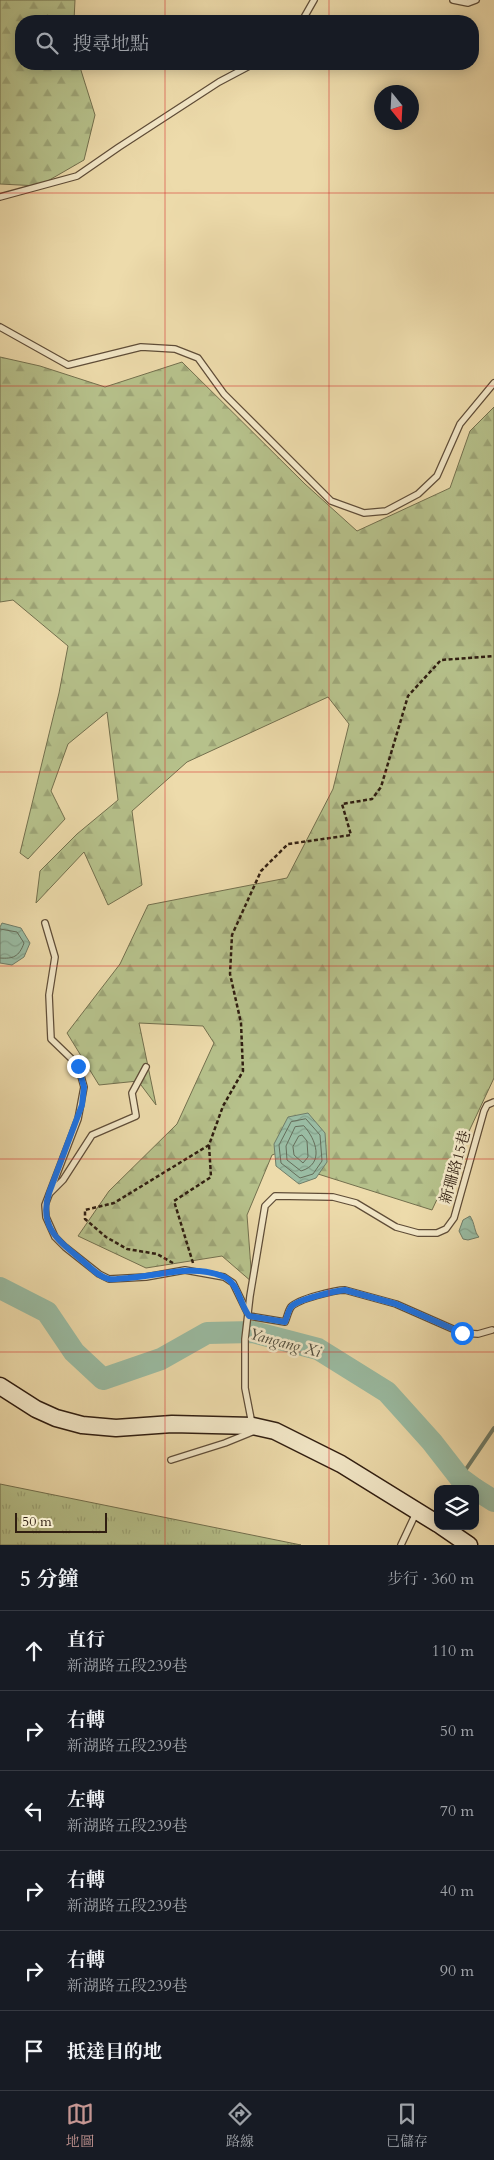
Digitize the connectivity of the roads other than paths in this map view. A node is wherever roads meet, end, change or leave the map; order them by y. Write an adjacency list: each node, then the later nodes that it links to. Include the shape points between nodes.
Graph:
1 (314, 0): 4 (lane)
2 (453, 0): 3 (lane, via 468,4)
3 (476, 0)
4 (305, 15)
5 (241, 70): 6 (lane, via 77,176)
6 (0, 197)
7 (0, 327): 8 (lane, via 68,365 141,347 174,349 198,358 224,394 331,501 364,514 386,511 418,494 437,476 460,424)
8 (494, 383)
9 (45, 923): 12 (lane, via 55,958 49,995 51,1040 78,1066 84,1087 78,1119)
10 (146, 1067): 12 (lane, via 132,1093 136,1116 92,1135 63,1180)
11 (494, 1102): 13 (lane, 新珊路15巷, via 484,1111 454,1218 446,1229 418,1233 396,1227 356,1203 333,1197 275,1196 265,1206)
12 (49, 1193): 13 (lane, via 46,1217 55,1237 98,1274 109,1279 185,1270 224,1277 233,1283)
13 (249, 1316): 14 (lane, via 285,1322 291,1307 297,1303 345,1290 396,1304 462,1333 478,1334); 16 (lane, 新珊路15巷, via 245,1339 245,1388)
14 (492, 1330)
15 (0, 1386): 16 (street, via 36,1409 82,1425 116,1428 172,1424)
16 (257, 1427): 17 (lane, via 225,1444); 18 (street, via 275,1431 341,1464)
17 (171, 1460)
18 (417, 1511): 19 (street); 21 (lane)
19 (434, 1522)
20 (447, 1530): 22 (street)
21 (401, 1545)
22 (469, 1545)

